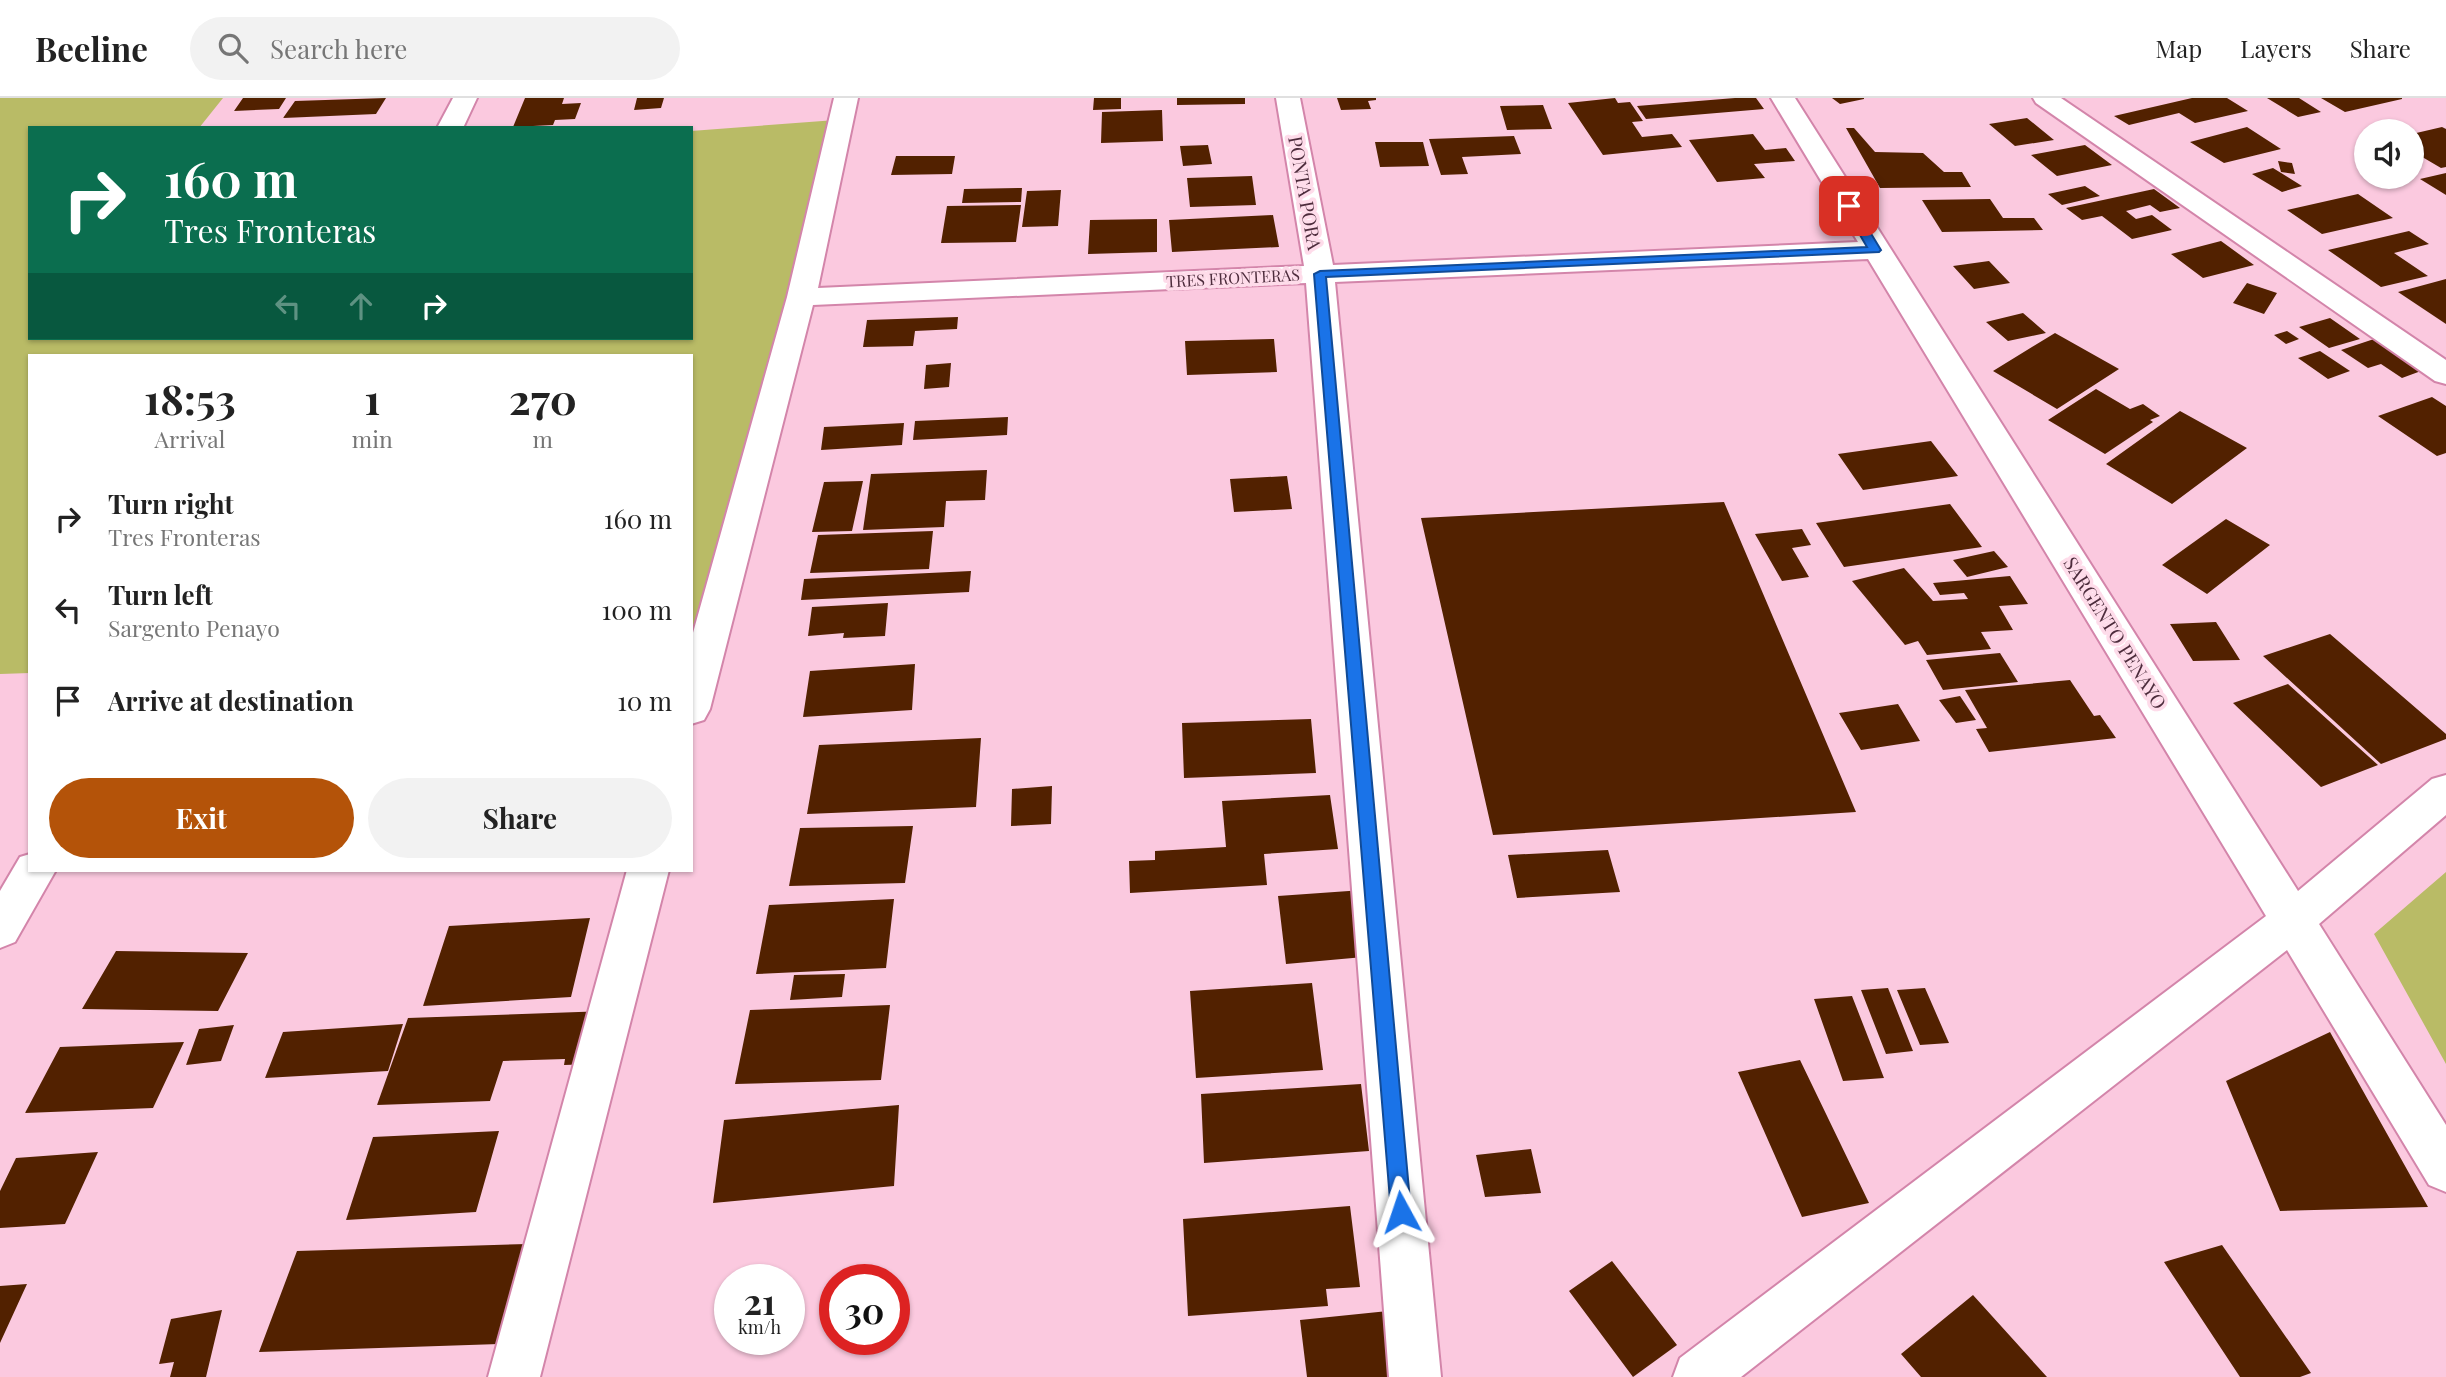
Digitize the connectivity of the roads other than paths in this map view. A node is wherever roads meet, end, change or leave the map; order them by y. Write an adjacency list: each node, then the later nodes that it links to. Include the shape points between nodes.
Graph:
1 (465, 98): 6 (street)
2 (846, 98): 9 (street)
3 (1287, 98): 8 (street, PONTA PORA)
4 (1783, 98): 7 (street, SARGENTO PENAYO)
5 (2045, 98): 10 (street)
6 (451, 126)
7 (1875, 250): 8 (street, TRES FRONTERAS); 15 (street, SARGENTO PENAYO)
8 (1320, 274): 9 (street, TRES FRONTERAS); 19 (street, PONTA PORA)
9 (800, 297): 11 (street)
10 (2446, 374)
11 (693, 701)
12 (2446, 792): 15 (street)
13 (34, 872): 16 (street)
14 (648, 872): 18 (street)
15 (2294, 920): 17 (street, SARGENTO PENAYO); 20 (street)
16 (0, 929)
17 (2439, 1143)
18 (514, 1377)
19 (1415, 1377)
20 (1699, 1377)

